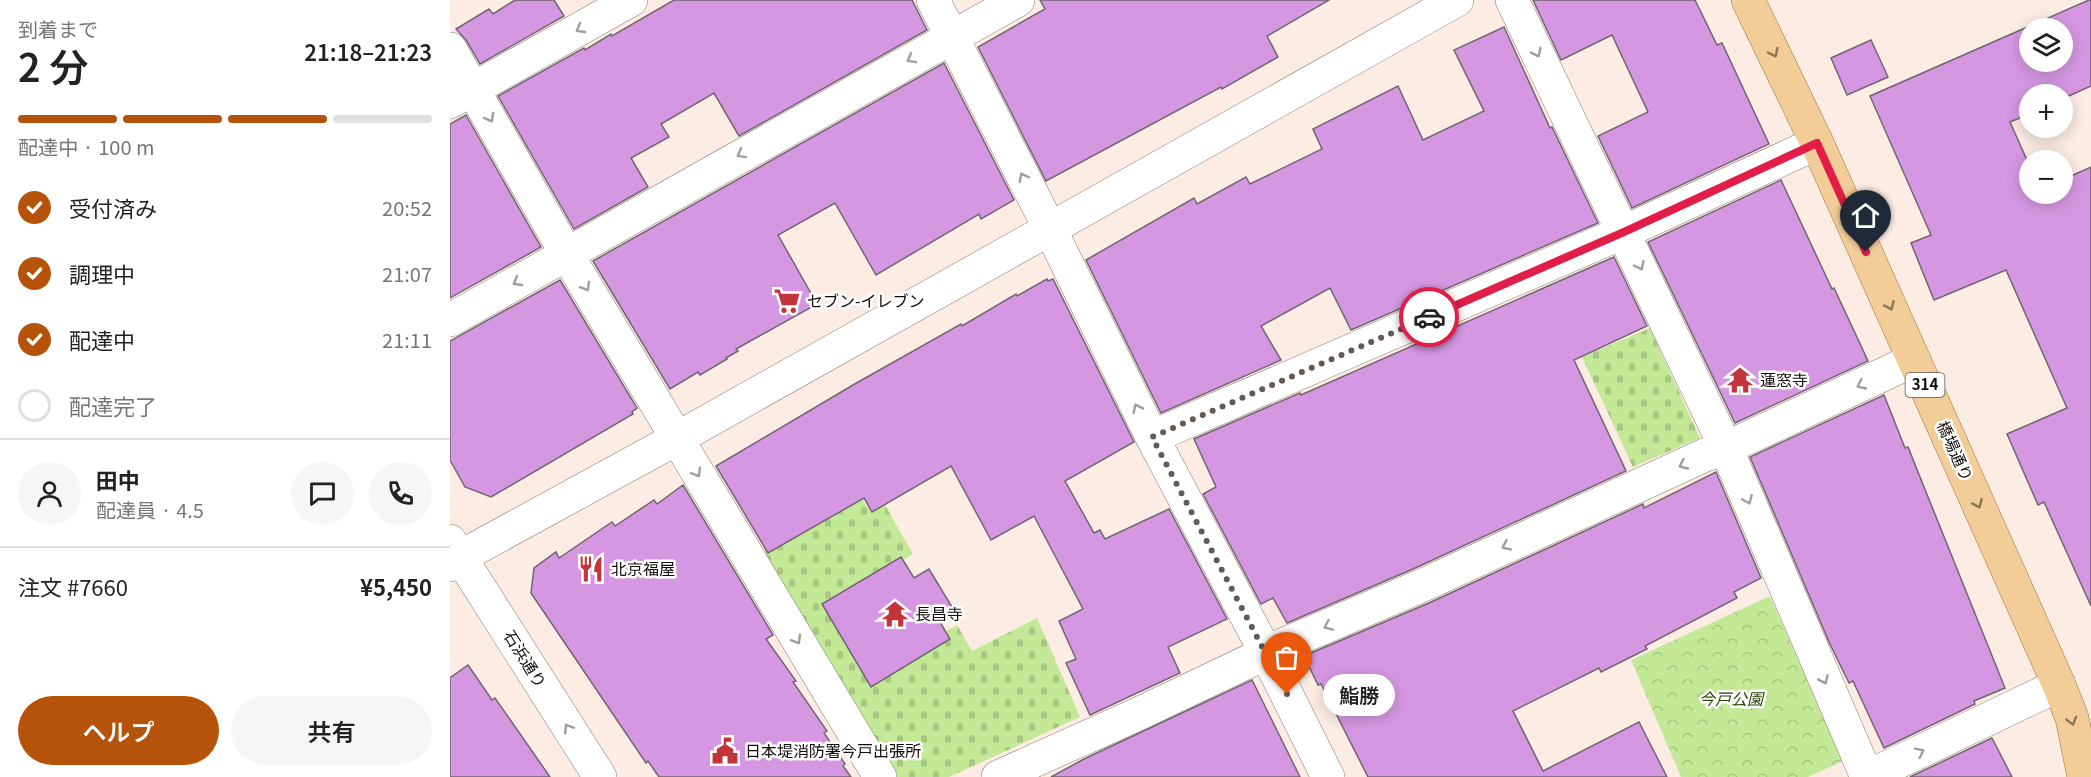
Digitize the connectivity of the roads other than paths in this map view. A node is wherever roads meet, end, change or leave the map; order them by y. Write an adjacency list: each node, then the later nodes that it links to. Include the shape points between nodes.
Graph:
1 (631, 0): 9 (street, one-way to 9)
2 (933, 0): 7 (street)
3 (1018, 0): 7 (street)
4 (1457, 0): 11 (street)
5 (1512, 0): 12 (street, one-way to 12)
6 (1748, 0): 10 (main road, 橋場通り / 314, one-way to 10)
7 (951, 36): 11 (street, one-way to 7); 13 (street, one-way to 13)
8 (450, 49): 9 (street)
9 (462, 96): 13 (street, one-way to 13)
10 (1817, 143): 12 (street); 15 (main road, 橋場通り / 314, one-way to 15)
11 (1050, 230): 16 (street, one-way to 11); 17 (street)
12 (1624, 232): 16 (street); 18 (street, one-way to 18)
13 (566, 253): 14 (street, one-way to 14); 17 (street, one-way to 17)
14 (450, 320)
15 (1914, 360): 18 (street, one-way to 18); 21 (main road, 橋場通り / 314, one-way to 21)
16 (1152, 437): 20 (street)
17 (676, 439): 19 (street); 23 (street, one-way to 23)
18 (1726, 448): 20 (street, one-way to 20); 26 (street, one-way to 26)
19 (453, 554): 22 (street, 石浜通り, one-way to 19)
20 (1266, 653): 24 (street); 25 (street)
21 (2059, 685): 26 (street, one-way to 21); 27 (main road, 橋場通り / 314, one-way to 27, via 2072,718)
22 (600, 777)
23 (880, 777)
24 (998, 777)
25 (1328, 777)
26 (1867, 777)
27 (2084, 777)

